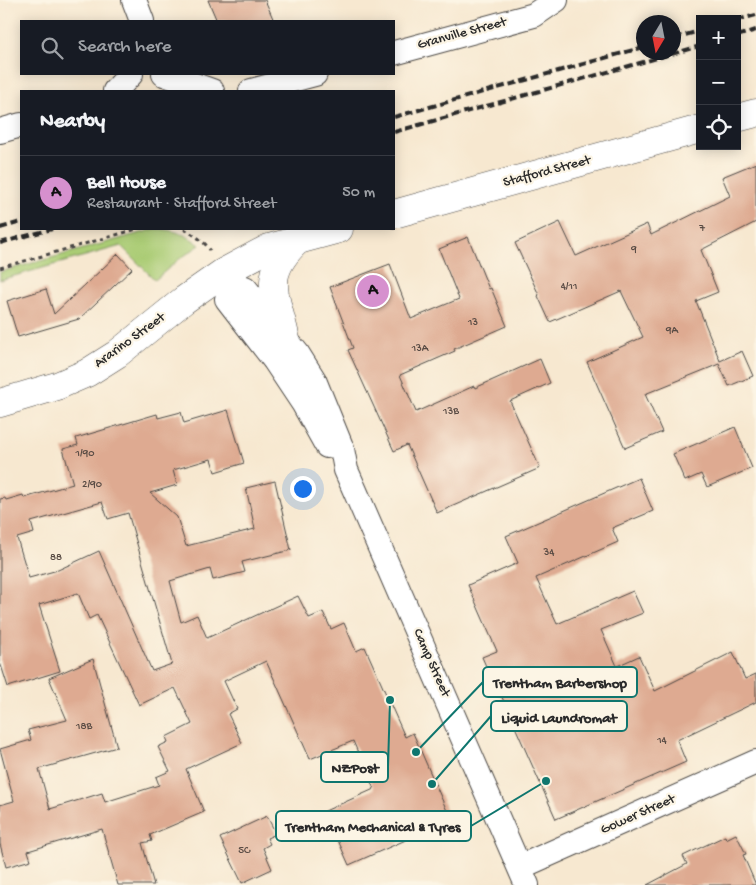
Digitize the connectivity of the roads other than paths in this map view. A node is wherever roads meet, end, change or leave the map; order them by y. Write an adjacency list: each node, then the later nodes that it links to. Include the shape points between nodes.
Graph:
1 (134, 0): 3 (street)
2 (556, 0): 4 (street, Granville Street, via 534,15)
3 (142, 20)
4 (395, 52)
5 (130, 75): 8 (street)
6 (167, 75): 9 (street)
7 (312, 75): 10 (street)
8 (116, 90)
9 (209, 90)
10 (255, 90)
11 (756, 113): 12 (street)
12 (741, 117)
13 (20, 125): 15 (street)
14 (696, 130): 16 (street, Stafford Street)
15 (0, 131)
16 (395, 214)
17 (335, 230): 18 (street)
18 (298, 240): 19 (street, via 269,248); 20 (street, via 279,264 274,281)
19 (227, 278): 20 (street, Camp Street, via 245,288); 21 (street, Ararino Street, via 184,300 117,354 87,373 57,386); 22 (street, Camp Street, via 227,299 276,361 330,452)
20 (286, 340): 22 (street, Camp Street, via 314,380 342,449)
21 (0, 403)
22 (346, 470): 24 (street, Camp Street)
23 (756, 762): 24 (street, Gower Street)
24 (523, 876)

